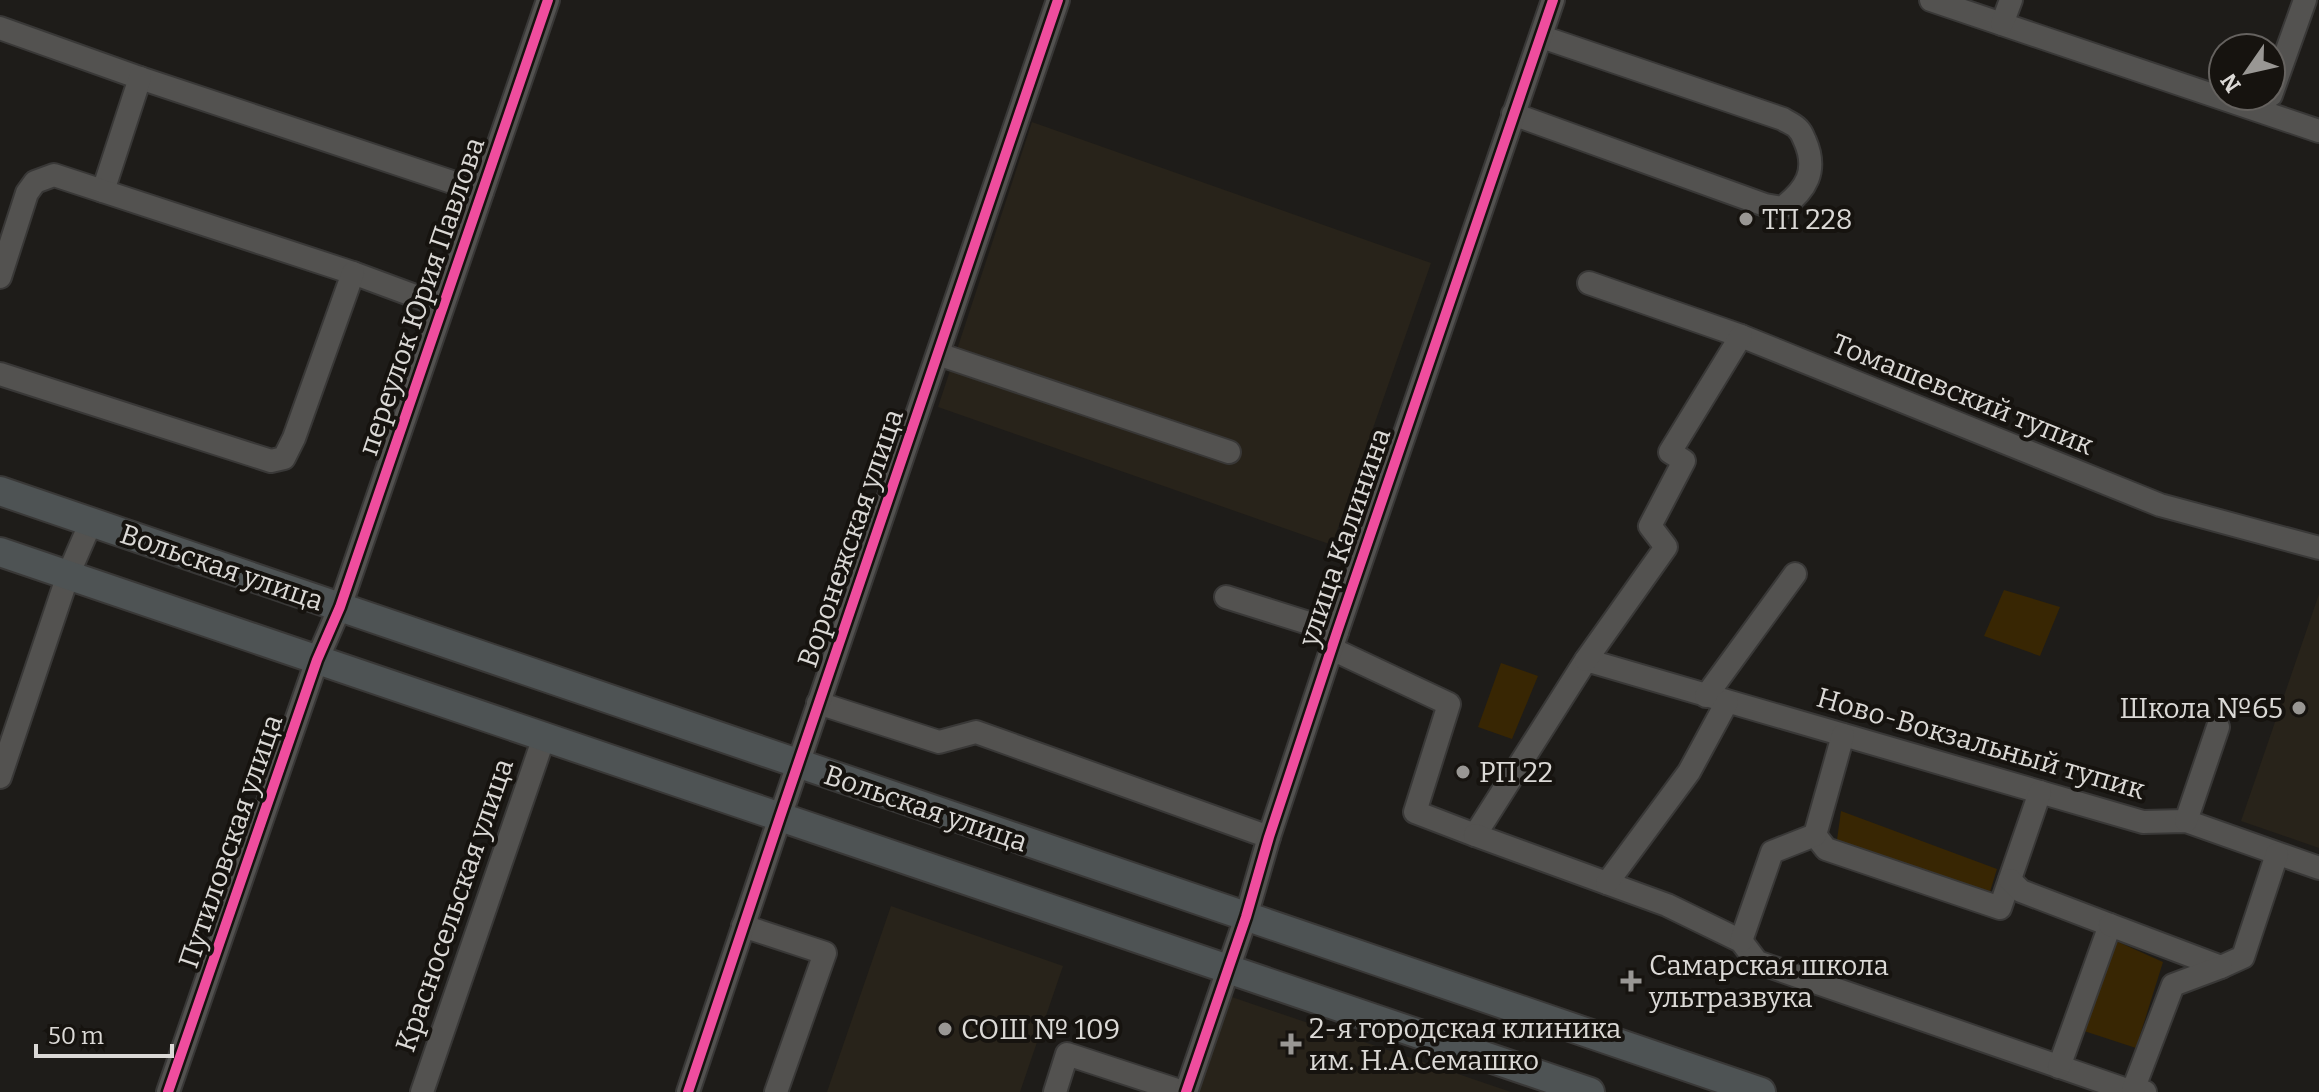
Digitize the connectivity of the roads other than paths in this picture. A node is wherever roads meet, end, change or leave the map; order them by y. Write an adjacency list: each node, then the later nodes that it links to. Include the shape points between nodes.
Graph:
1 (548, 0): 17 (street, переулок Юрия Павлова)
2 (1058, 0): 23 (street, Воронежская улица)
3 (1553, 0): 9 (street, улица Калинина)
4 (1931, 0): 7 (street)
5 (2011, 0): 7 (street)
6 (2305, 0): 10 (street)
7 (2002, 24): 12 (street)
8 (0, 28): 11 (street)
9 (1542, 37): 14 (street, улица Калинина); 14 (street, via 1783,119 1799,129 1811,169 1794,199 1782,208 1765,205)
10 (2287, 50)
11 (140, 78): 16 (street); 17 (street)
12 (2207, 83)
13 (2287, 112): 15 (street)
14 (1513, 114): 34 (street, улица Калинина)
15 (2319, 131)
16 (103, 191): 18 (street); 19 (street, via 54,175 35,182)
17 (482, 192): 21 (street, переулок Юрия Павлова)
18 (353, 273): 21 (street); 24 (street, via 284,458 271,461)
19 (0, 277)
20 (1589, 283): 22 (street, Томашевский тупик)
21 (442, 306): 33 (street, переулок Юрия Павлова)
22 (1741, 336): 28 (street, Томашевский тупик, via 2160,505); 36 (street, via 1670,452 1684,461 1650,526 1666,547)
23 (938, 354): 25 (street); 38 (street, Воронежская улица)
24 (0, 374)
25 (1229, 452)
26 (0, 491): 27 (main road, Вольская улица)
27 (91, 522): 31 (street); 33 (main road, Вольская улица)
28 (2319, 548)
29 (0, 552): 31 (main road, Вольская улица)
30 (1795, 574): 37 (street)
31 (68, 575): 35 (main road, Вольская улица); 43 (street)
32 (1226, 597): 34 (street)
33 (340, 607): 35 (street, Путиловская улица); 42 (main road, Вольская улица)
34 (1334, 641): 47 (street, via 1449,704 1415,812); 49 (street, улица Калинина)
35 (317, 660): 41 (main road, Вольская улица); 62 (street, Путиловская улица)
36 (1586, 660): 37 (street, Ново-Вокзальный тупик); 47 (street)
37 (1717, 699): 40 (street, Ново-Вокзальный тупик); 53 (street, via 1689,772)
38 (818, 703): 42 (street, Воронежская улица); 49 (street, via 939,742 976,732)
39 (2218, 727): 46 (street)
40 (1843, 735): 44 (street, Ново-Вокзальный тупик); 48 (street)
41 (544, 737): 45 (main road, Вольская улица); 63 (street, Красносельская улица)
42 (798, 764): 45 (street, Воронежская улица); 54 (main road, Вольская улица)
43 (0, 777)
44 (2040, 792): 46 (street, Ново-Вокзальный тупик, via 2143,822); 52 (street)
45 (780, 817): 56 (street, Воронежская улица); 59 (main road, Вольская улица)
46 (2186, 821): 50 (street, Ново-Вокзальный тупик)
47 (1475, 835): 53 (street)
48 (1815, 835): 52 (street, via 1826,849 2000,908); 57 (street, via 1772,852)
49 (1269, 837): 54 (street, улица Калинина)
50 (2277, 854): 51 (street, Ново-Вокзальный тупик); 58 (street, via 2243,957)
51 (2319, 868)
52 (2010, 880): 55 (street, via 2021,891)
53 (1607, 883): 57 (street)
54 (1246, 917): 59 (street, улица Калинина); 69 (main road, Вольская улица)
55 (2110, 925): 58 (street); 60 (street)
56 (743, 926): 64 (street, Воронежская улица); 65 (street, via 825,953)
57 (1741, 941): 60 (street, via 1757,962)
58 (2221, 967): 61 (street, via 2173,985)
59 (1227, 969): 67 (street, улица Калинина); 68 (main road, Вольская улица)
60 (2059, 1067): 61 (street)
61 (2139, 1091)
62 (168, 1092)
63 (422, 1092)
64 (688, 1092)
65 (776, 1092)
66 (1055, 1092): 67 (street, via 1067,1054)
67 (1185, 1092)
68 (1590, 1092)
69 (1761, 1092)

